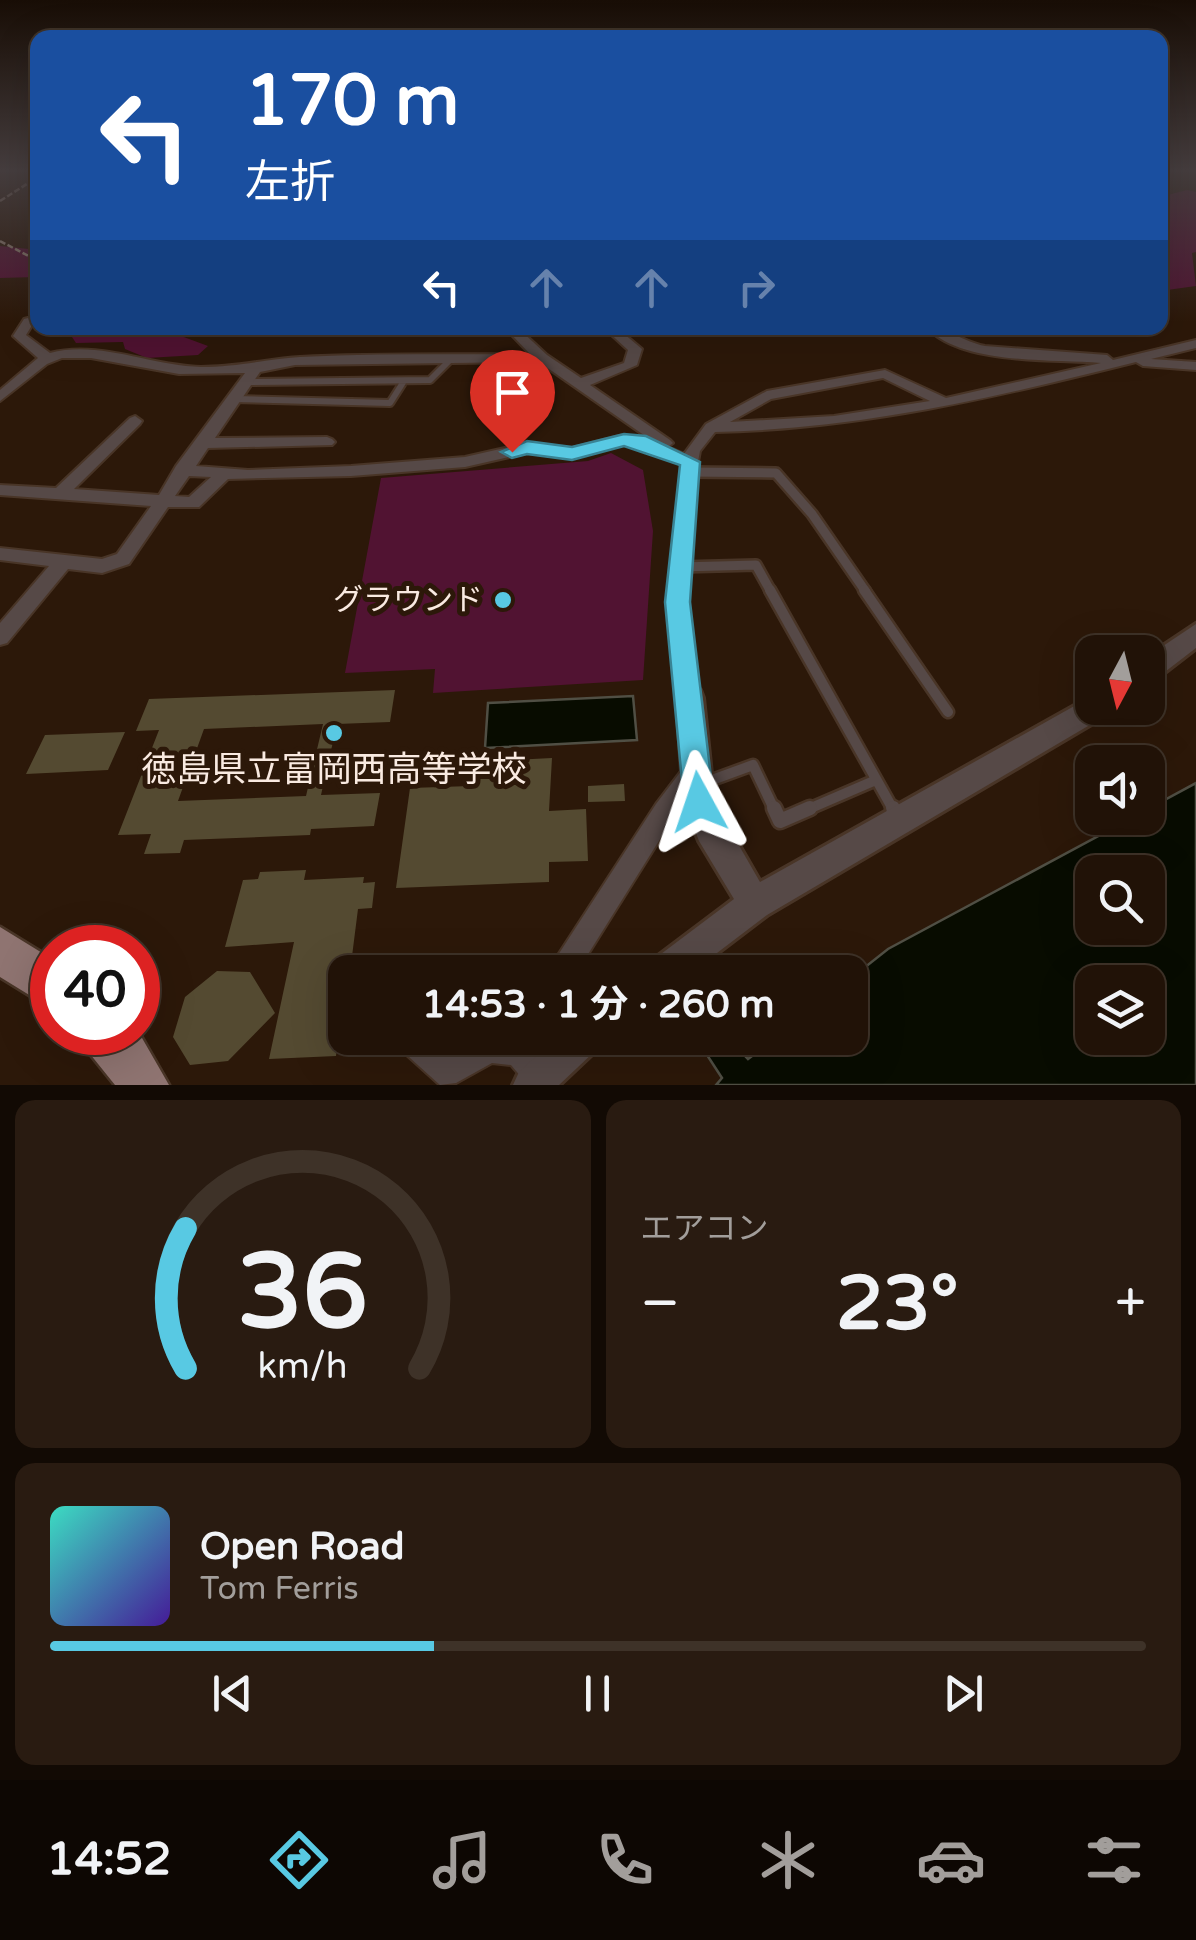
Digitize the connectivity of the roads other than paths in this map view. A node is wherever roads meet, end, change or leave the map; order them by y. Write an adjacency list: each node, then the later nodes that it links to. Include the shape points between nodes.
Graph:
1 (28, 322): 6 (street, via 19,336)
2 (518, 335): 8 (street)
3 (619, 335): 13 (street, via 635,348 630,365)
4 (946, 335): 9 (street, via 985,350)
5 (1196, 344): 9 (street)
6 (47, 358): 11 (street, via 98,356); 14 (street)
7 (452, 358): 8 (street); 11 (street, via 294,360); 12 (lane, via 430,380)
8 (542, 358): 13 (street)
9 (1125, 360): 10 (street); 16 (street)
10 (1196, 366)
11 (250, 376): 12 (lane); 15 (street)
12 (404, 381): 15 (lane, via 390,402)
13 (579, 384): 21 (street)
14 (0, 397)
15 (233, 400): 20 (street)
16 (944, 402): 18 (street, via 761,427); 18 (street, via 885,374 767,394)
17 (135, 421): 25 (street)
18 (711, 427): 21 (street)
19 (327, 442): 20 (street)
20 (202, 443): 22 (street)
21 (688, 464): 23 (street, via 624,440 572,454 527,448 465,462); 29 (street); 34 (lane, via 776,473 812,514)
22 (182, 470): 23 (street); 26 (street)
23 (225, 473): 26 (street, via 193,503)
24 (0, 490): 25 (street)
25 (59, 496): 26 (street)
26 (160, 501): 28 (street, via 123,559 102,566)
27 (0, 554): 28 (street)
28 (64, 562): 31 (street)
29 (680, 567): 33 (street); 37 (lane, via 756,564)
30 (1196, 634): 32 (street)
31 (0, 636)
32 (1165, 657)
33 (690, 698): 36 (street)
34 (948, 712)
35 (1075, 719): 38 (street)
36 (697, 777): 37 (lane, via 753,765 780,821); 39 (street, via 710,830); 41 (street, via 664,812)
37 (876, 780): 38 (lane)
38 (898, 819): 39 (street)
39 (756, 903): 42 (street)
40 (0, 950): 43 (main road)
41 (574, 955)
42 (687, 955)
43 (30, 971)
44 (124, 1055): 50 (main road)
45 (426, 1055): 46 (street, via 446,1073)
46 (478, 1055)
47 (521, 1055): 49 (street)
48 (563, 1055): 49 (street)
49 (535, 1080)
50 (144, 1085)

